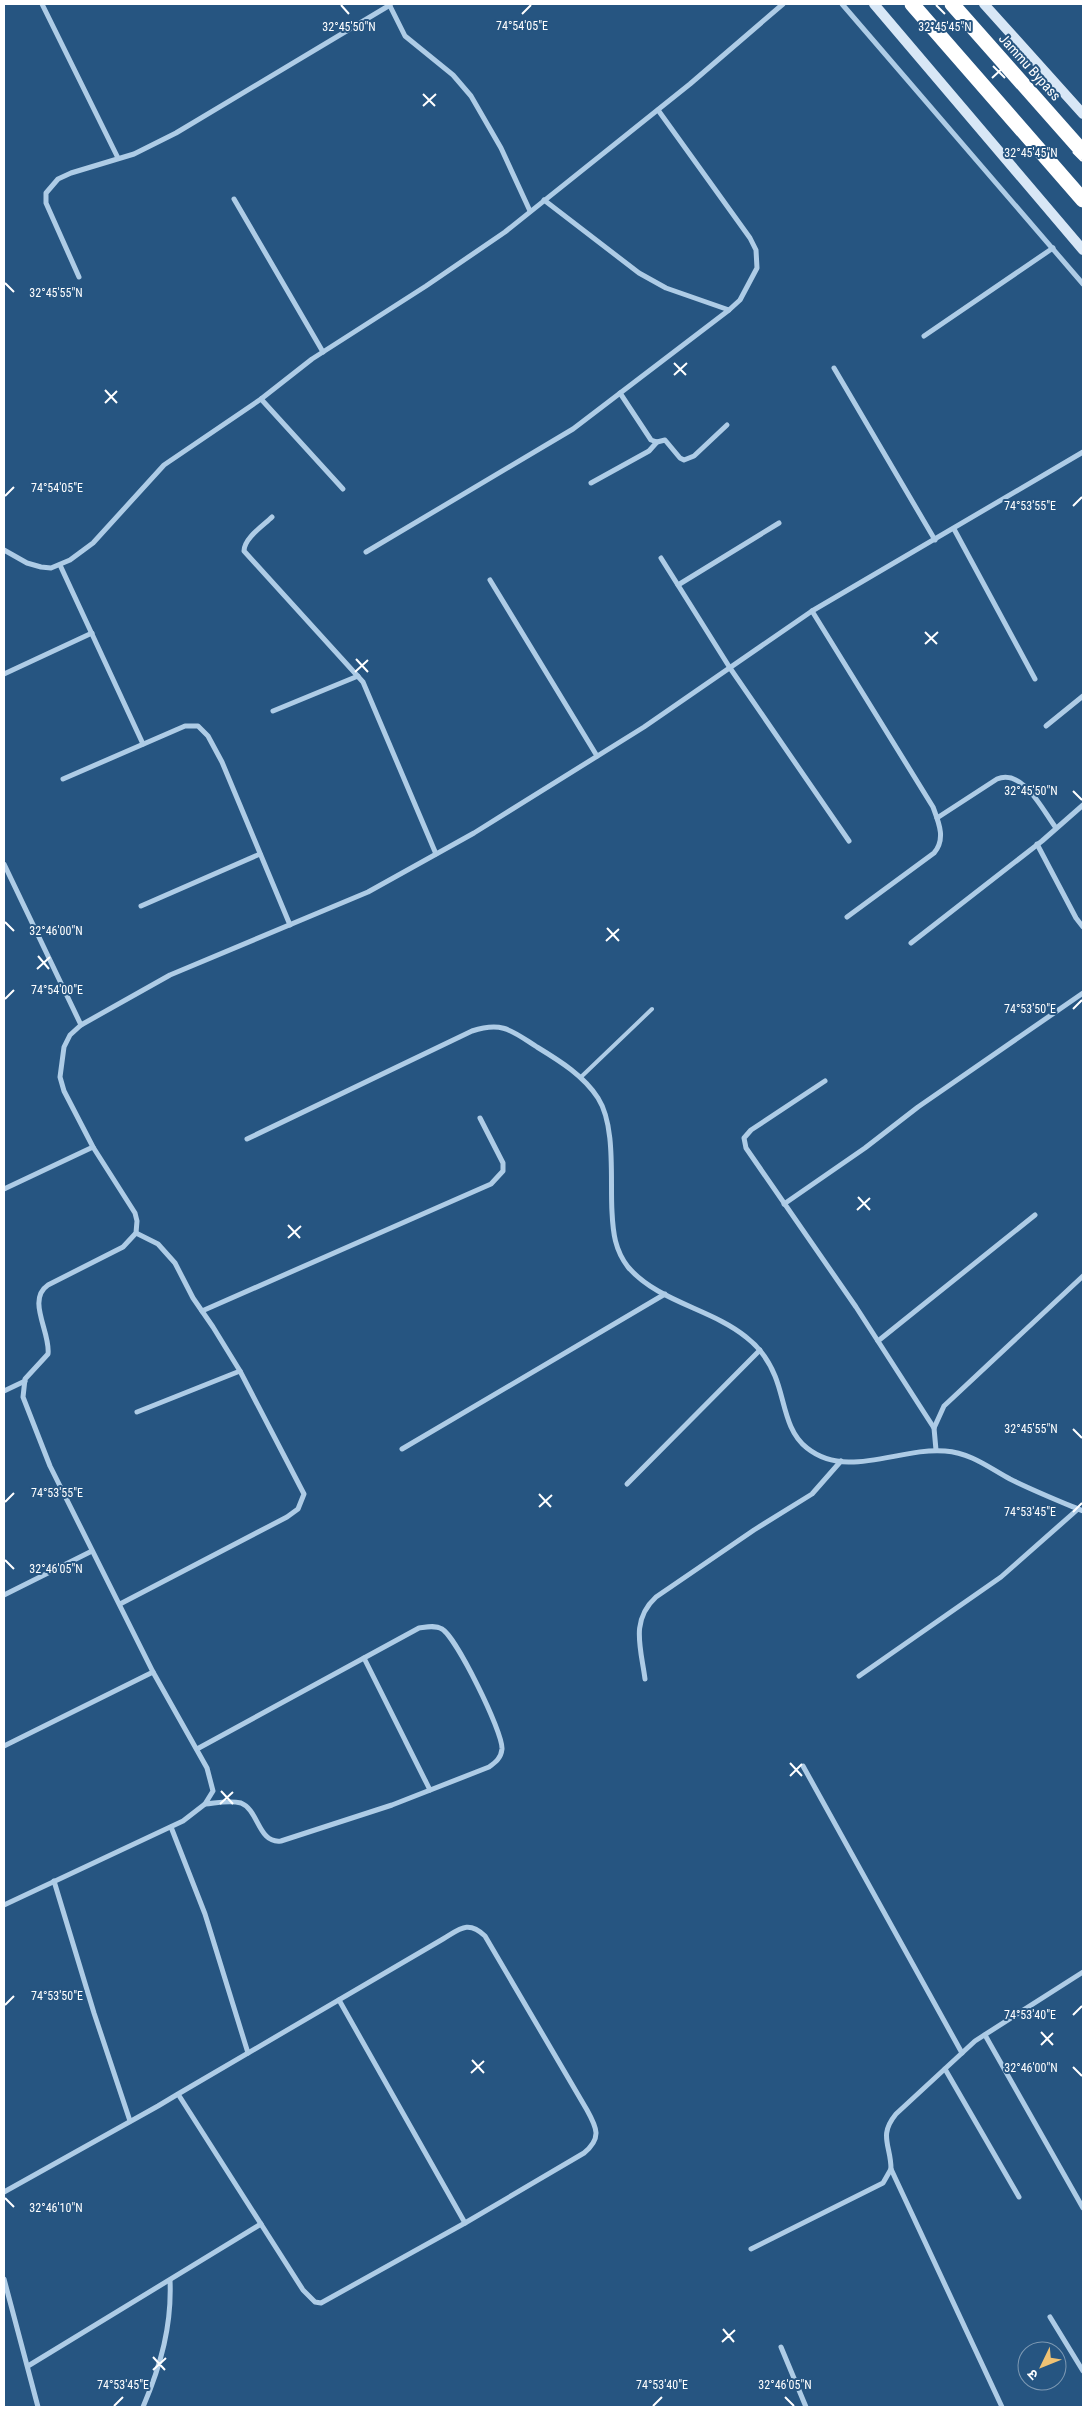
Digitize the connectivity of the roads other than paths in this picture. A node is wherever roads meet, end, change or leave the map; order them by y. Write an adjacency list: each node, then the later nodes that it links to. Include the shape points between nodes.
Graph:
1 (42, 4): 12 (street)
2 (390, 4): 12 (street, via 176,133 134,154); 16 (street, via 405,36 453,75 471,96 501,148)
3 (783, 4): 9 (street)
4 (842, 4): 17 (street)
5 (874, 4): 18 (street)
6 (912, 4): 15 (highway)
7 (952, 4): 11 (highway, Jammu Bypass)
8 (984, 4): 10 (street)
9 (658, 110): 14 (street); 21 (street, via 756,250 758,260 751,282)
10 (1083, 114)
11 (1083, 152)
12 (118, 158): 19 (street, via 58,179 46,194 49,214)
13 (234, 199): 23 (street)
14 (544, 200): 16 (street); 21 (street, via 639,273 666,288)
15 (1083, 200)
16 (530, 211): 23 (street, via 426,286)
17 (1053, 248): 20 (street); 22 (street)
18 (1083, 250)
19 (79, 277)
20 (1083, 284)
21 (729, 310): 25 (street)
22 (924, 336)
23 (323, 352): 26 (street)
24 (834, 368): 35 (street)
25 (620, 392): 28 (street, via 648,437); 37 (street, via 574,429)
26 (261, 399): 31 (street); 39 (street, via 164,464 93,543)
27 (727, 425): 28 (street, via 689,459 680,458 665,440)
28 (657, 442): 30 (street, via 649,450)
29 (1083, 452): 34 (street)
30 (591, 483)
31 (343, 489)
32 (272, 517): 46 (street, via 250,539 244,551)
33 (780, 523): 41 (street)
34 (954, 529): 35 (street); 47 (street)
35 (935, 540): 42 (street)
36 (4, 550): 39 (street, via 27,563 51,568)
37 (366, 552)
38 (661, 558): 41 (street)
39 (60, 565): 43 (street)
40 (490, 580): 52 (street)
41 (678, 585): 44 (street)
42 (812, 612): 44 (street); 55 (street)
43 (92, 633): 45 (street); 51 (street)
44 (730, 668): 52 (street); 57 (street)
45 (4, 674)
46 (358, 676): 49 (street); 60 (street, via 369,694)
47 (1035, 679)
48 (1083, 696): 50 (street)
49 (274, 711)
50 (1046, 726)
51 (143, 744): 53 (street); 59 (street, via 185,726 202,729 222,762)
52 (597, 756): 60 (street)
53 (62, 779)
54 (1083, 805): 56 (street)
55 (937, 818): 56 (street, via 1004,776 1025,785); 63 (street, via 941,837 939,848)
56 (1056, 828): 58 (street)
57 (849, 841)
58 (1037, 844): 65 (street); 66 (street)
59 (260, 854): 62 (street); 64 (street)
60 (436, 854): 64 (street, via 368,892)
61 (4, 864): 69 (street)
62 (141, 906)
63 (847, 916)
64 (290, 925): 69 (street, via 170,976)
65 (1083, 927)
66 (911, 943)
67 (1083, 993): 76 (street, via 918,1106 865,1148)
68 (652, 1009): 70 (lane)
69 (81, 1025): 74 (street, via 70,1035 64,1047 60,1078)
70 (581, 1078): 73 (street, via 508,1028 484,1028 379,1074); 82 (street, via 600,1100 605,1114 615,1244 629,1268)
71 (825, 1081): 76 (street, via 751,1130 744,1138 746,1148)
72 (480, 1118): 83 (street, via 503,1163 503,1171 491,1184)
73 (247, 1139)
74 (93, 1147): 75 (street); 78 (street, via 135,1213)
75 (4, 1189)
76 (784, 1204): 84 (street)
77 (1035, 1215): 84 (street)
78 (136, 1233): 83 (street, via 158,1244 167,1253); 87 (street, via 123,1247 41,1292 38,1303 49,1342 48,1354)
79 (1083, 1276): 80 (street)
80 (1078, 1281): 81 (street); 90 (street, via 944,1406)
81 (1083, 1286)
82 (665, 1294): 85 (street, via 745,1336); 91 (street)
83 (202, 1311): 86 (street)
84 (878, 1341): 90 (street)
85 (760, 1350): 93 (street, via 775,1376 794,1435 819,1456); 94 (street)
86 (240, 1371): 89 (street); 98 (street, via 301,1487 304,1494 302,1502 287,1517)
87 (25, 1381): 88 (street); 96 (street, via 23,1397 50,1466)
88 (4, 1391)
89 (137, 1412)
90 (934, 1428): 92 (street)
91 (402, 1449)
92 (936, 1450): 93 (street, via 884,1459); 95 (street, via 968,1456)
93 (841, 1461): 102 (street, via 812,1494 754,1530 646,1606 639,1624)
94 (627, 1484)
95 (1080, 1510): 101 (street, via 1001,1577)
96 (92, 1551): 97 (street); 98 (street)
97 (4, 1595)
98 (120, 1604): 100 (street)
99 (364, 1658): 104 (street); 106 (street); 106 (street, via 419,1628 432,1626 449,1636 467,1665 499,1730 500,1759 489,1767)
100 (153, 1672): 103 (street); 104 (street)
101 (859, 1676)
102 (645, 1678)
103 (4, 1746)
104 (196, 1749): 107 (street, via 213,1786 212,1796)
105 (803, 1766): 116 (street)
106 (430, 1790): 107 (street, via 275,1842 266,1836 256,1818 242,1804)
107 (205, 1804): 108 (street)
108 (171, 1827): 109 (street); 115 (street, via 205,1914)
109 (54, 1881): 110 (street); 119 (street)
110 (4, 1906)
111 (1081, 1973): 112 (street); 114 (street)
112 (1083, 1981)
113 (339, 2000): 115 (street); 125 (street); 125 (street, via 462,1928 478,1929 587,2110 596,2130 595,2143 591,2148)
114 (984, 2035): 116 (street); 123 (street)
115 (248, 2053): 118 (street)
116 (962, 2053): 117 (street)
117 (945, 2069): 120 (street, via 890,2122 885,2139); 122 (street)
118 (178, 2094): 119 (street); 124 (street)
119 (130, 2121): 121 (street)
120 (891, 2169): 126 (street, via 883,2183); 136 (street)
121 (4, 2192)
122 (1019, 2196)
123 (1083, 2208)
124 (261, 2224): 125 (street, via 303,2290 321,2303); 128 (street)
125 (466, 2224)
126 (751, 2249)
127 (4, 2279): 131 (street)
128 (170, 2280): 131 (street); 134 (street, via 171,2308 165,2346)
129 (1050, 2316): 132 (street)
130 (781, 2347): 135 (street)
131 (28, 2366): 133 (street)
132 (1083, 2370)
133 (38, 2407)
134 (143, 2407)
135 (806, 2407)
136 (1002, 2407)

